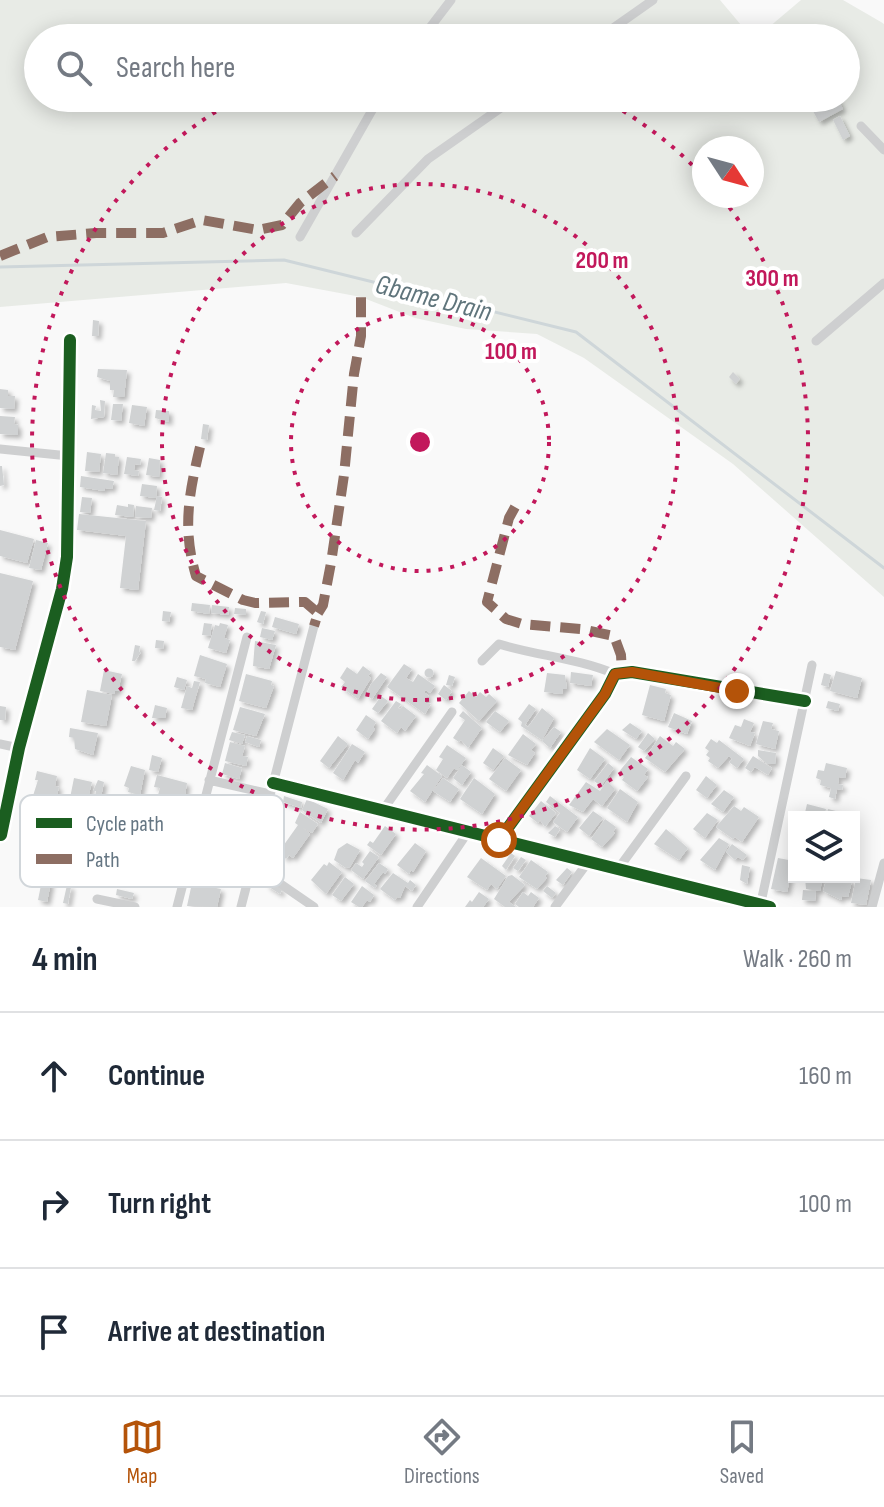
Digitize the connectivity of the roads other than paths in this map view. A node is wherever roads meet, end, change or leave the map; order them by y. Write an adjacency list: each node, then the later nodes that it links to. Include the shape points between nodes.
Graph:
1 (451, 0): 3 (street)
2 (653, 0): 4 (street)
3 (433, 24)
4 (619, 24)
5 (371, 112): 10 (street)
6 (495, 112): 9 (street, via 428,159)
7 (861, 126): 8 (street)
8 (884, 150)
9 (356, 233)
10 (300, 237)
11 (884, 283): 13 (street)
12 (70, 340): 15 (street)
13 (816, 341)
14 (0, 449): 15 (street)
15 (69, 456): 24 (street, via 62,589)
16 (314, 626): 27 (street)
17 (247, 637): 26 (street)
18 (482, 661): 20 (street, via 499,644 590,663)
19 (812, 665): 21 (street)
20 (615, 674): 21 (street, via 632,672); 33 (street)
21 (805, 701): 42 (street)
22 (452, 712): 30 (street)
23 (0, 744): 24 (street)
24 (19, 748): 32 (street)
25 (686, 776): 36 (street)
26 (209, 780): 28 (street); 29 (street)
27 (273, 783): 28 (street); 30 (street)
28 (270, 794)
29 (205, 795)
30 (383, 810): 31 (street)
31 (468, 832): 33 (street); 47 (street)
32 (0, 837)
33 (499, 840): 34 (street)
34 (588, 862): 36 (street); 41 (street)
35 (884, 863): 48 (street)
36 (618, 869): 42 (street)
37 (182, 887): 44 (street)
38 (247, 887): 45 (street)
39 (284, 887): 46 (street)
40 (97, 899): 43 (street)
41 (559, 906)
42 (763, 906)
43 (135, 907)
44 (177, 907)
45 (241, 907)
46 (313, 907)
47 (417, 907)
48 (872, 907)

